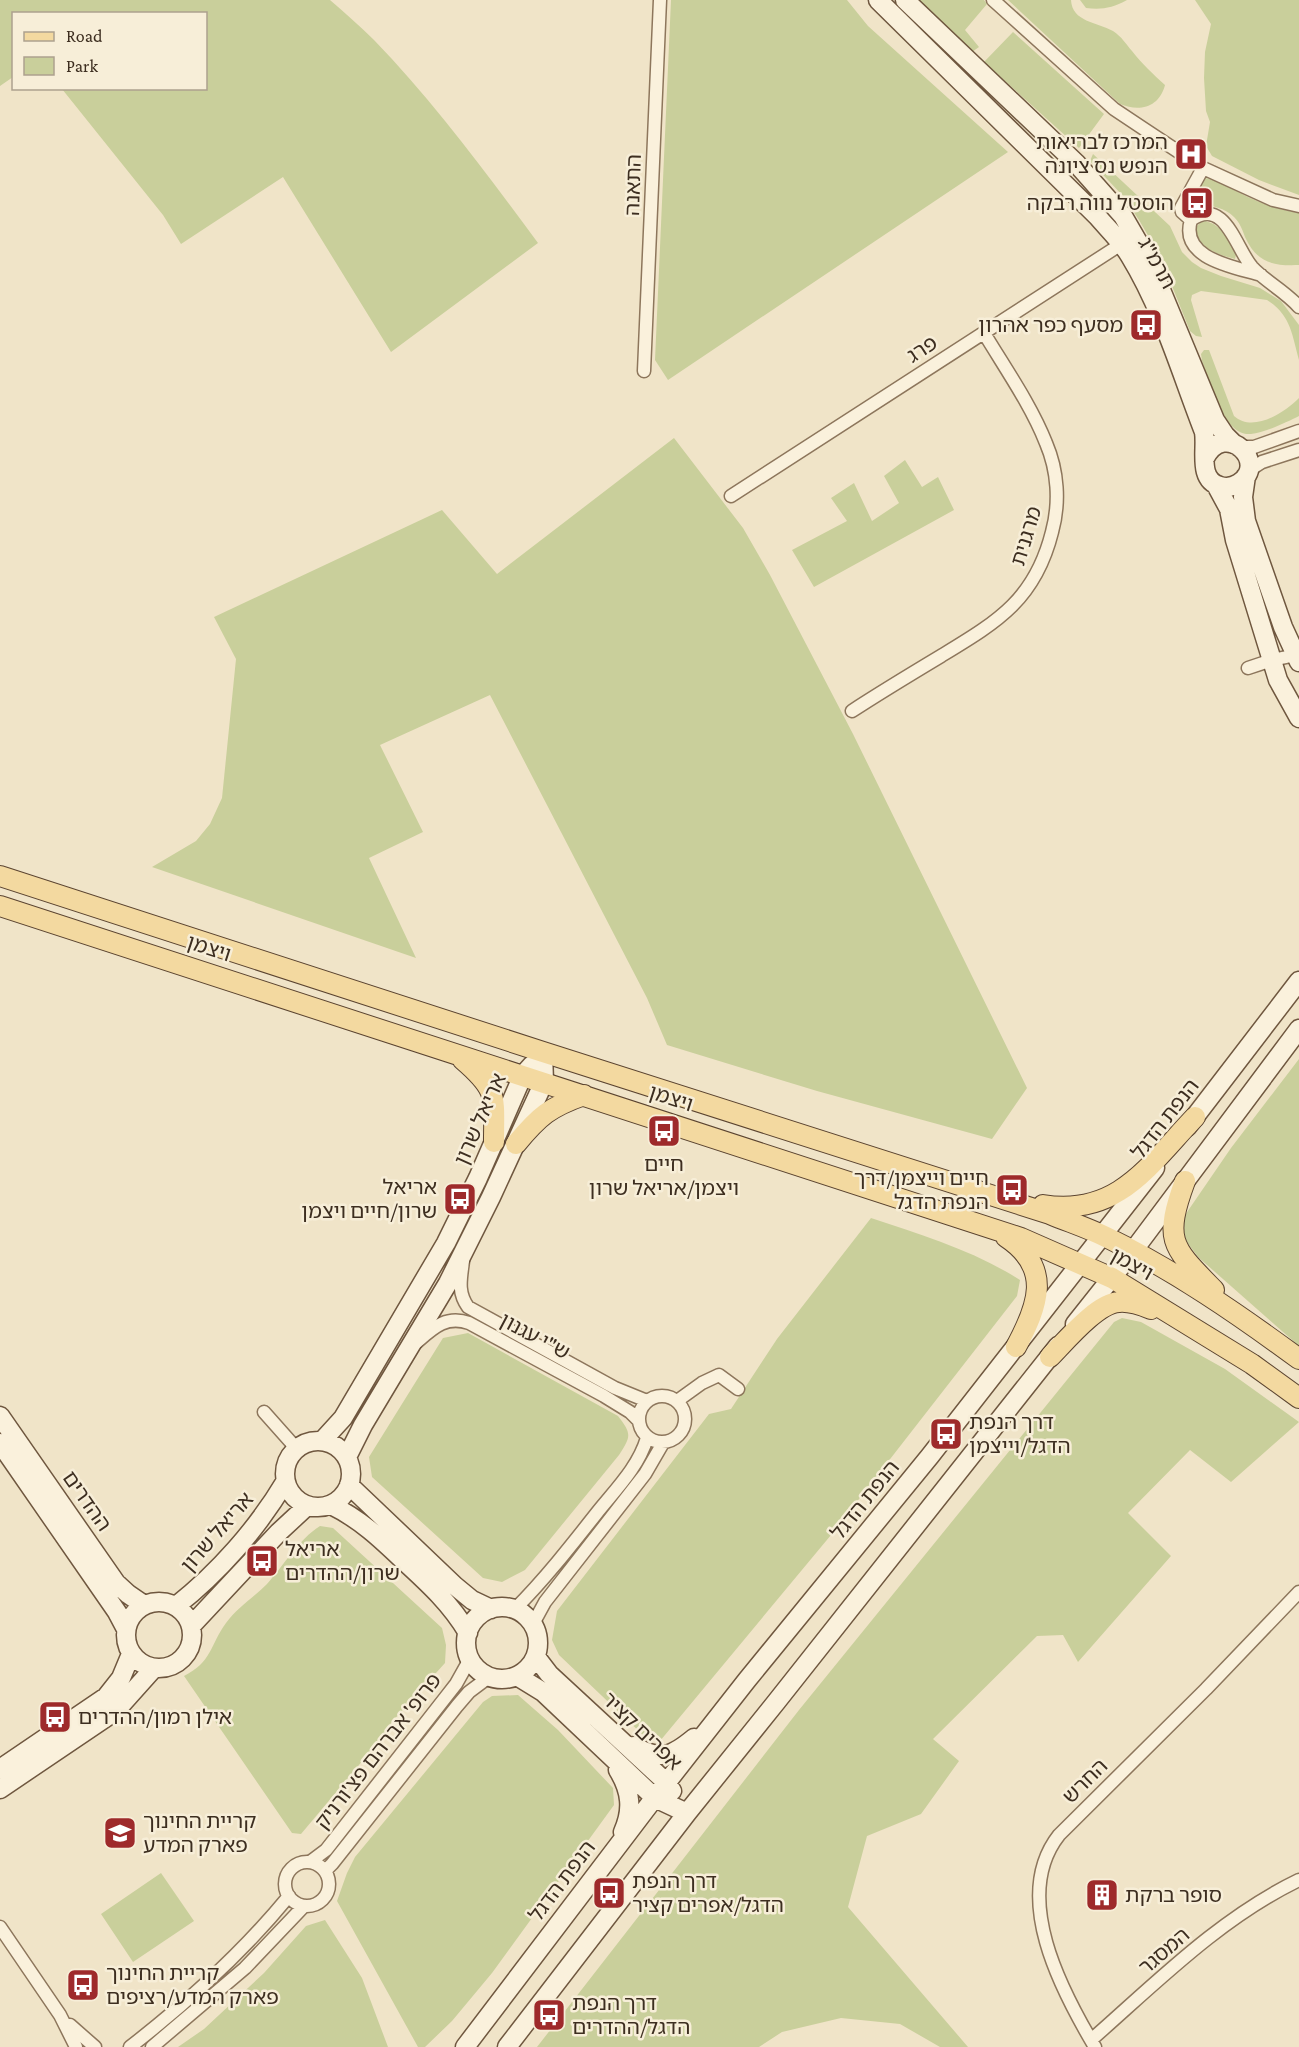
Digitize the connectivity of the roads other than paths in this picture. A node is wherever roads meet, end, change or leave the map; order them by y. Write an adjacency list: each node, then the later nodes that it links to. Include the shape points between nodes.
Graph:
1 (660, 0): 12 (street, התאנה)
2 (878, 0): 8 (street, תרמ"ג, via 1068,187)
3 (905, 0): 8 (street, תרמ"ג, via 1109,198)
4 (993, 0): 5 (street, via 1114,109)
5 (1203, 168): 6 (street, via 1272,200); 7 (street, via 1181,208)
6 (1299, 206)
7 (1191, 220): 9 (street, via 1189,234 1193,246 1211,259); 9 (street, via 1205,214 1222,220 1233,232 1245,258)
8 (1128, 240): 11 (street, פרג); 14 (street, תרמ"ג, via 1156,278 1215,420); 16 (street, תרמ"ג, via 1204,432)
9 (1261, 275): 10 (street)
10 (1299, 307)
11 (984, 333): 19 (street, פרג); 23 (street, מרגנית, via 1034,418 1052,459 1057,501 1050,542 1033,581 998,620)
12 (644, 371)
13 (1299, 431): 14 (street, via 1254,447)
14 (1237, 445): 16 (street, via 1220,444); 17 (street, via 1247,455)
15 (1299, 450): 17 (street, via 1262,462)
16 (1205, 458): 18 (street, via 1206,474)
17 (1247, 474): 18 (street, via 1229,487); 20 (street, via 1246,521)
18 (1216, 485): 21 (street, via 1229,509)
19 (731, 496)
20 (1297, 658): 21 (street)
21 (1272, 660): 22 (street); 24 (street, via 1278,680)
22 (1248, 668)
23 (852, 711)
24 (1299, 718)
25 (0, 876): 29 (main road, ויצמן)
26 (0, 906): 30 (main road, ויצמן)
27 (1299, 981): 34 (street, הנפת הדגל)
28 (1299, 1029): 37 (street)
29 (543, 1052): 31 (street, אריאל שרון); 32 (street, אריאל שרון); 38 (main road, ויצמן)
30 (457, 1054): 31 (main road, ויצמן); 35 (main road, via 489,1086 494,1106)
31 (523, 1076): 32 (main road, ויצמן); 35 (street, אריאל שרון)
32 (544, 1082): 33 (main road, ויצמן); 36 (street, אריאל שרון)
33 (584, 1095): 36 (main road, via 552,1108); 39 (main road, ויצמן)
34 (1195, 1117): 38 (main road, via 1131,1183 1104,1200 1056,1207); 40 (street, הנפת הדגל)
35 (494, 1142): 59 (street, אריאל שרון, via 446,1243 401,1323 343,1418)
36 (516, 1144): 42 (street, אריאל שרון)
37 (1185, 1182): 41 (street); 45 (main road, via 1173,1218 1174,1241 1186,1262)
38 (998, 1198): 40 (main road, ויצמן)
39 (994, 1229): 43 (main road, ויצמן); 48 (main road, via 1025,1253 1036,1273 1036,1306)
40 (1104, 1236): 41 (main road, ויצמן); 43 (street, הנפת הדגל)
41 (1133, 1251): 44 (street); 45 (main road, ויצמן)
42 (464, 1254): 47 (street, אריאל שרון); 53 (street, ש"י עגנון, via 460,1287 468,1307 615,1388)
43 (1081, 1263): 44 (main road, ויצמן); 48 (street, הנפת הדגל)
44 (1112, 1278): 46 (main road, ויצמן); 49 (street)
45 (1241, 1318): 50 (main road, ויצמן)
46 (1180, 1319): 49 (main road, via 1118,1302 1101,1309); 52 (main road, ויצמן)
47 (411, 1347): 57 (street, ש"י עגנון, via 439,1324 460,1320 604,1396); 63 (street, אריאל שרון)
48 (1016, 1347): 83 (street, הנפת הדגל)
49 (1050, 1357): 90 (street)
50 (1299, 1359)
51 (738, 1389): 54 (street, via 719,1375)
52 (1299, 1398)
53 (647, 1401): 54 (street, via 667,1396); 57 (street)
54 (677, 1401): 61 (street, via 684,1411 684,1426 676,1438)
55 (264, 1413): 62 (street)
56 (0, 1416): 69 (street, ההדרים, via 116,1583)
57 (638, 1420): 58 (street)
58 (647, 1438): 61 (street); 72 (street, via 629,1473 540,1584)
59 (322, 1441): 62 (street); 63 (street, via 332,1444)
60 (0, 1443): 75 (street, ההדרים)
61 (663, 1443): 73 (street, via 645,1474 545,1602)
62 (296, 1448): 64 (street, via 286,1464)
63 (347, 1458): 65 (street)
64 (285, 1482): 67 (street, via 293,1497); 70 (street, אריאל שרון, via 258,1522 197,1589)
65 (350, 1485): 66 (street); 71 (street, via 455,1586)
66 (331, 1505): 67 (street); 76 (street, via 364,1523 435,1590)
67 (308, 1506): 74 (street, אריאל שרון)
68 (1299, 1592): 99 (street, החרש, via 1059,1835 1047,1853 1041,1869 1040,1907 1055,1970)
69 (144, 1605): 70 (street, via 154,1601); 75 (street, via 135,1611)
70 (176, 1606): 74 (street)
71 (491, 1609): 72 (street); 76 (street, via 476,1618)
72 (515, 1609): 73 (street)
73 (533, 1624): 78 (street, via 538,1640)
74 (191, 1626): 80 (street, via 186,1654 170,1666)
75 (126, 1629): 77 (street)
76 (468, 1632): 79 (street)
77 (131, 1654): 80 (street); 86 (street, via 121,1678 106,1697)
78 (536, 1657): 81 (street); 84 (street, אפרים קציר)
79 (470, 1659): 82 (street, via 477,1670); 92 (street, פרופ' אברהם פצ'ורניק, via 446,1698 326,1850)
80 (154, 1668): 88 (street, via 108,1716)
81 (517, 1676): 82 (street); 85 (street, אפרים קציר, via 543,1692)
82 (489, 1677): 93 (street, פרופ' אברהם פצ'ורניק, via 457,1706)
83 (716, 1719): 84 (street, via 667,1756 649,1754); 87 (street, הנפת הדגל)
84 (617, 1737): 87 (street, אפרים קציר)
85 (601, 1747): 89 (street, אפרים קציר); 91 (street, via 621,1774 630,1797 627,1823)
86 (0, 1769)
87 (667, 1783): 89 (street, הנפת הדגל); 90 (street, אפרים קציר)
88 (0, 1789)
89 (655, 1798): 90 (street, אפרים קציר); 91 (street, הנפת הדגל)
90 (687, 1813): 105 (street)
91 (610, 1854): 104 (street, הנפת הדגל)
92 (310, 1862): 93 (street); 95 (street, via 291,1870 285,1883)
93 (325, 1871): 96 (street, via 329,1883 326,1895 317,1904)
94 (1299, 1880): 99 (street, המסגר, via 1222,1928)
95 (289, 1896): 96 (street); 102 (street, via 223,1968)
96 (304, 1906): 103 (street, via 245,1968)
97 (0, 1927): 98 (street)
98 (60, 2015): 100 (street); 101 (street)
99 (1093, 2044)
100 (76, 2047)
101 (94, 2047)
102 (130, 2047)
103 (152, 2047)
104 (465, 2047)
105 (507, 2047)

